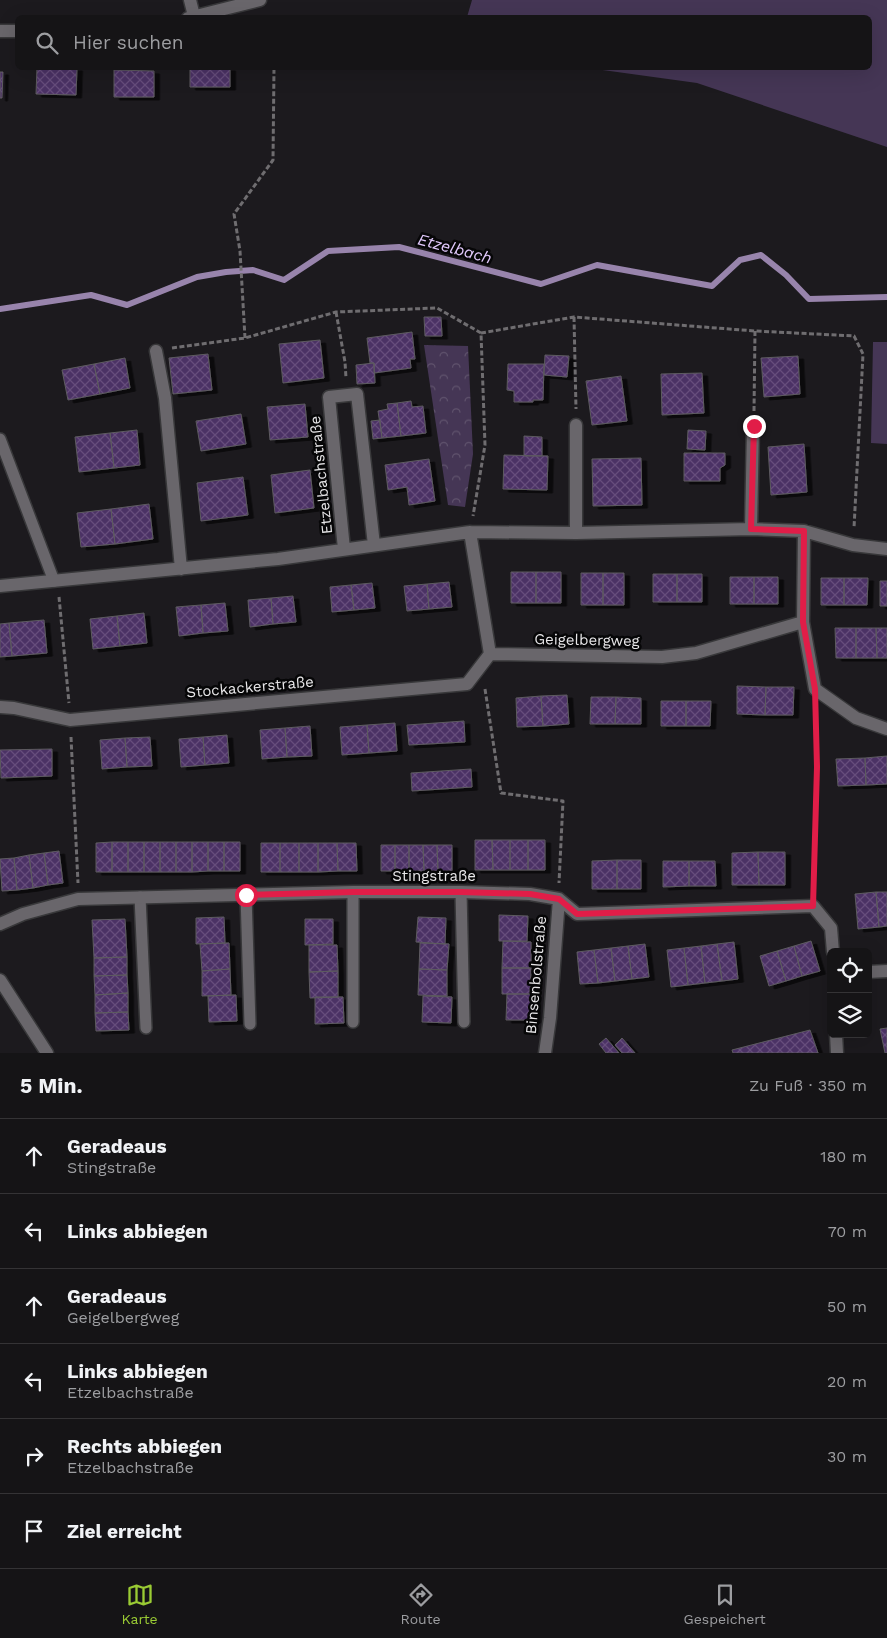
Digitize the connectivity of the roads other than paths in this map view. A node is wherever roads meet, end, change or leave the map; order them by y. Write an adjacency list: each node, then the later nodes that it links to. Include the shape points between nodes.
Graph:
1 (190, 0): 3 (street)
2 (260, 0): 4 (street)
3 (191, 15)
4 (199, 15)
5 (0, 31): 6 (street)
6 (15, 31)
7 (156, 351): 18 (street, via 164,398)
8 (576, 425): 14 (street)
9 (754, 426): 11 (street)
10 (0, 439): 19 (lane)
11 (751, 529): 12 (street, Etzelbachstraße); 14 (street, Etzelbachstraße)
12 (804, 531): 17 (street, Etzelbachstraße, via 853,545); 21 (street)
13 (470, 532): 14 (street, Etzelbachstraße); 15 (street, Etzelbachstraße); 22 (street)
14 (576, 533)
15 (374, 545): 16 (street, Etzelbachstraße); 16 (street, Etzelbachstraße, via 357,394 329,397)
16 (344, 549): 18 (street, Etzelbachstraße, via 278,560)
17 (887, 549)
18 (181, 569): 19 (street, Etzelbachstraße)
19 (55, 581): 20 (street, Etzelbachstraße)
20 (0, 586)
21 (803, 622): 22 (street, Geigelbergweg, via 696,653 662,657); 24 (street, via 815,689 856,718)
22 (490, 654): 23 (street, Stockackerstraße, via 467,684 70,720)
23 (0, 707)
24 (887, 729)
25 (353, 892): 26 (street, Stingstraße); 27 (street, Stingstraße); 35 (lane)
26 (461, 892): 29 (street, Stingstraße, via 530,894); 36 (lane)
27 (246, 895): 28 (street, Stingstraße); 37 (lane)
28 (140, 897): 30 (street, Stingstraße, via 78,898); 38 (lane)
29 (559, 899): 31 (street, Stingstraße, via 577,914 813,906 831,928); 41 (street, Binsenbolstraße)
30 (0, 924)
31 (833, 948)
32 (887, 971): 33 (street)
33 (872, 972)
34 (0, 980): 40 (street)
35 (353, 1022)
36 (464, 1022)
37 (250, 1024)
38 (146, 1028)
39 (836, 1038): 42 (street)
40 (42, 1050)
41 (545, 1053)
42 (837, 1053)

